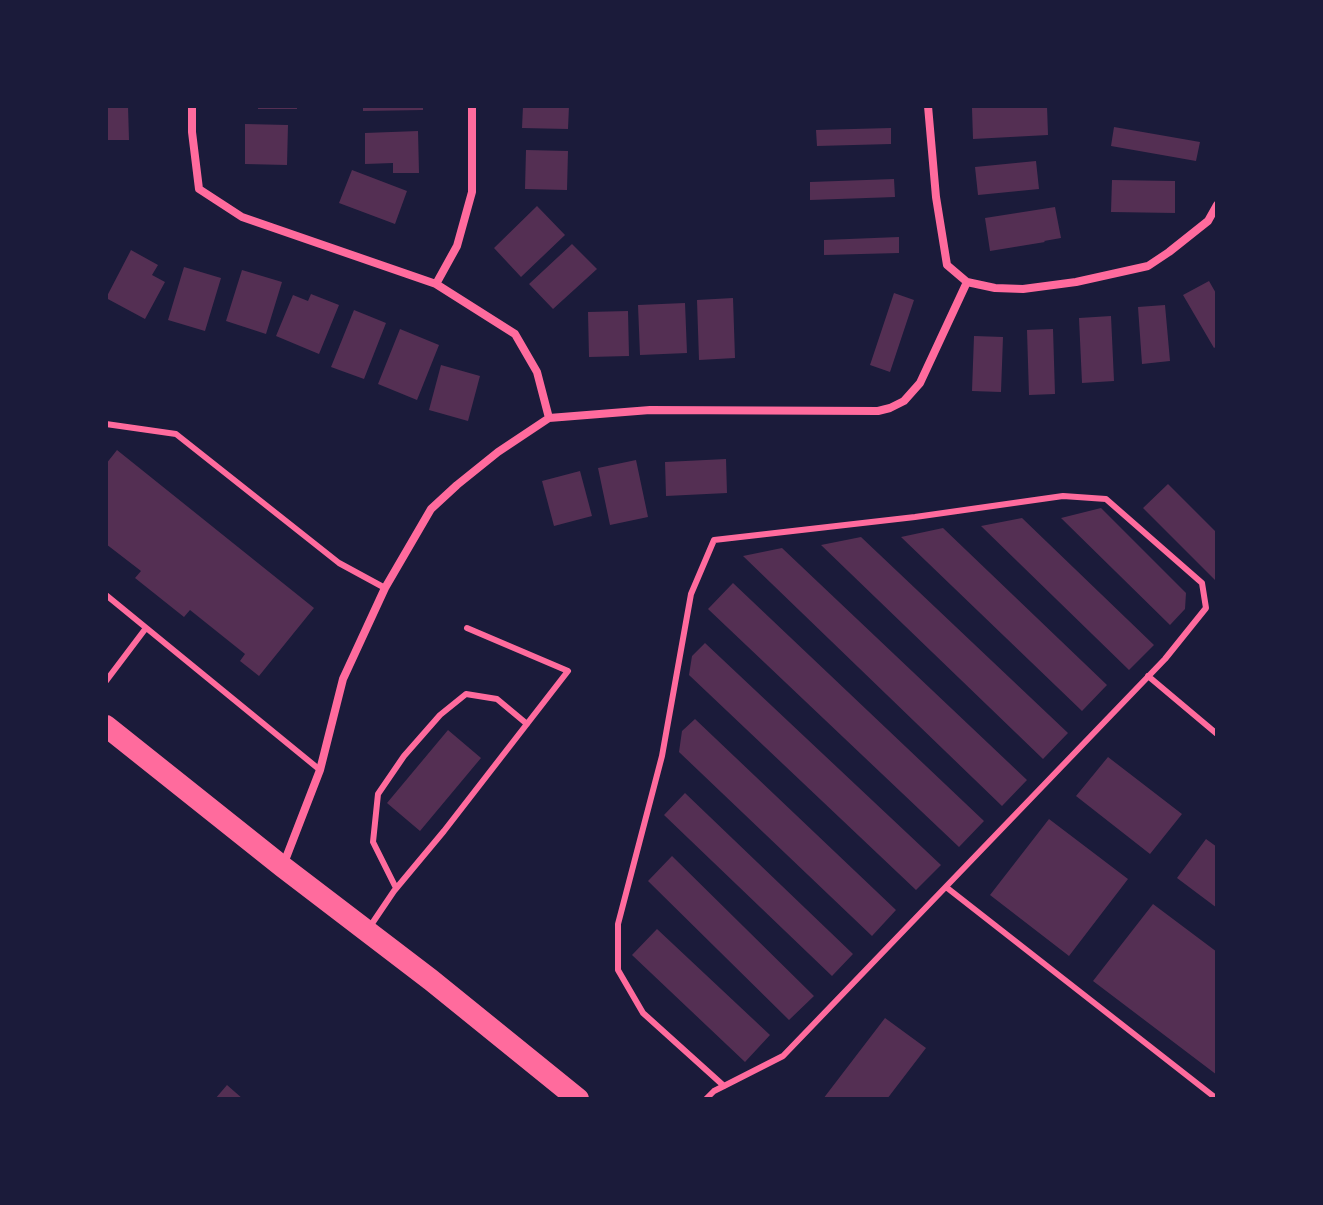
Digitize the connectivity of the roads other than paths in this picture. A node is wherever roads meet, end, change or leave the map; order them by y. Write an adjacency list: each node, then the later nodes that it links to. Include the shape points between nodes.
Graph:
1 (192, 106): 6 (street, via 199,189 242,217)
2 (472, 106): 6 (street, via 472,192 457,246)
3 (928, 106): 5 (street, via 947,265)
4 (1217, 205): 5 (street, via 1208,221 1148,266 1023,289)
5 (967, 282): 7 (street, via 920,383 890,408 650,410)
6 (436, 284): 7 (street, via 515,334 537,372)
7 (549, 418): 9 (street, via 498,452 431,509)
8 (106, 424): 9 (lane, via 176,434 339,563)
9 (385, 588): 18 (street, via 343,679)
10 (106, 595): 11 (lane)
11 (146, 628): 14 (lane); 18 (lane)
12 (467, 628): 15 (lane, via 568,671)
13 (1148, 676): 17 (lane); 20 (lane); 23 (lane, via 1206,608 1202,583 1106,499 1063,496 714,540 691,594 662,756 618,924 618,970 643,1013)
14 (106, 681)
15 (527, 724): 21 (lane); 21 (lane, via 497,699 466,694 404,756 378,794 373,842)
16 (106, 726): 19 (highway)
17 (1217, 734)
18 (320, 770): 19 (street)
19 (283, 867): 22 (highway)
20 (946, 887): 23 (lane, via 783,1056); 26 (lane)
21 (396, 888): 22 (lane)
22 (367, 932): 24 (highway)
23 (724, 1086): 25 (lane)
24 (578, 1099)
25 (706, 1099)
26 (1217, 1099)

